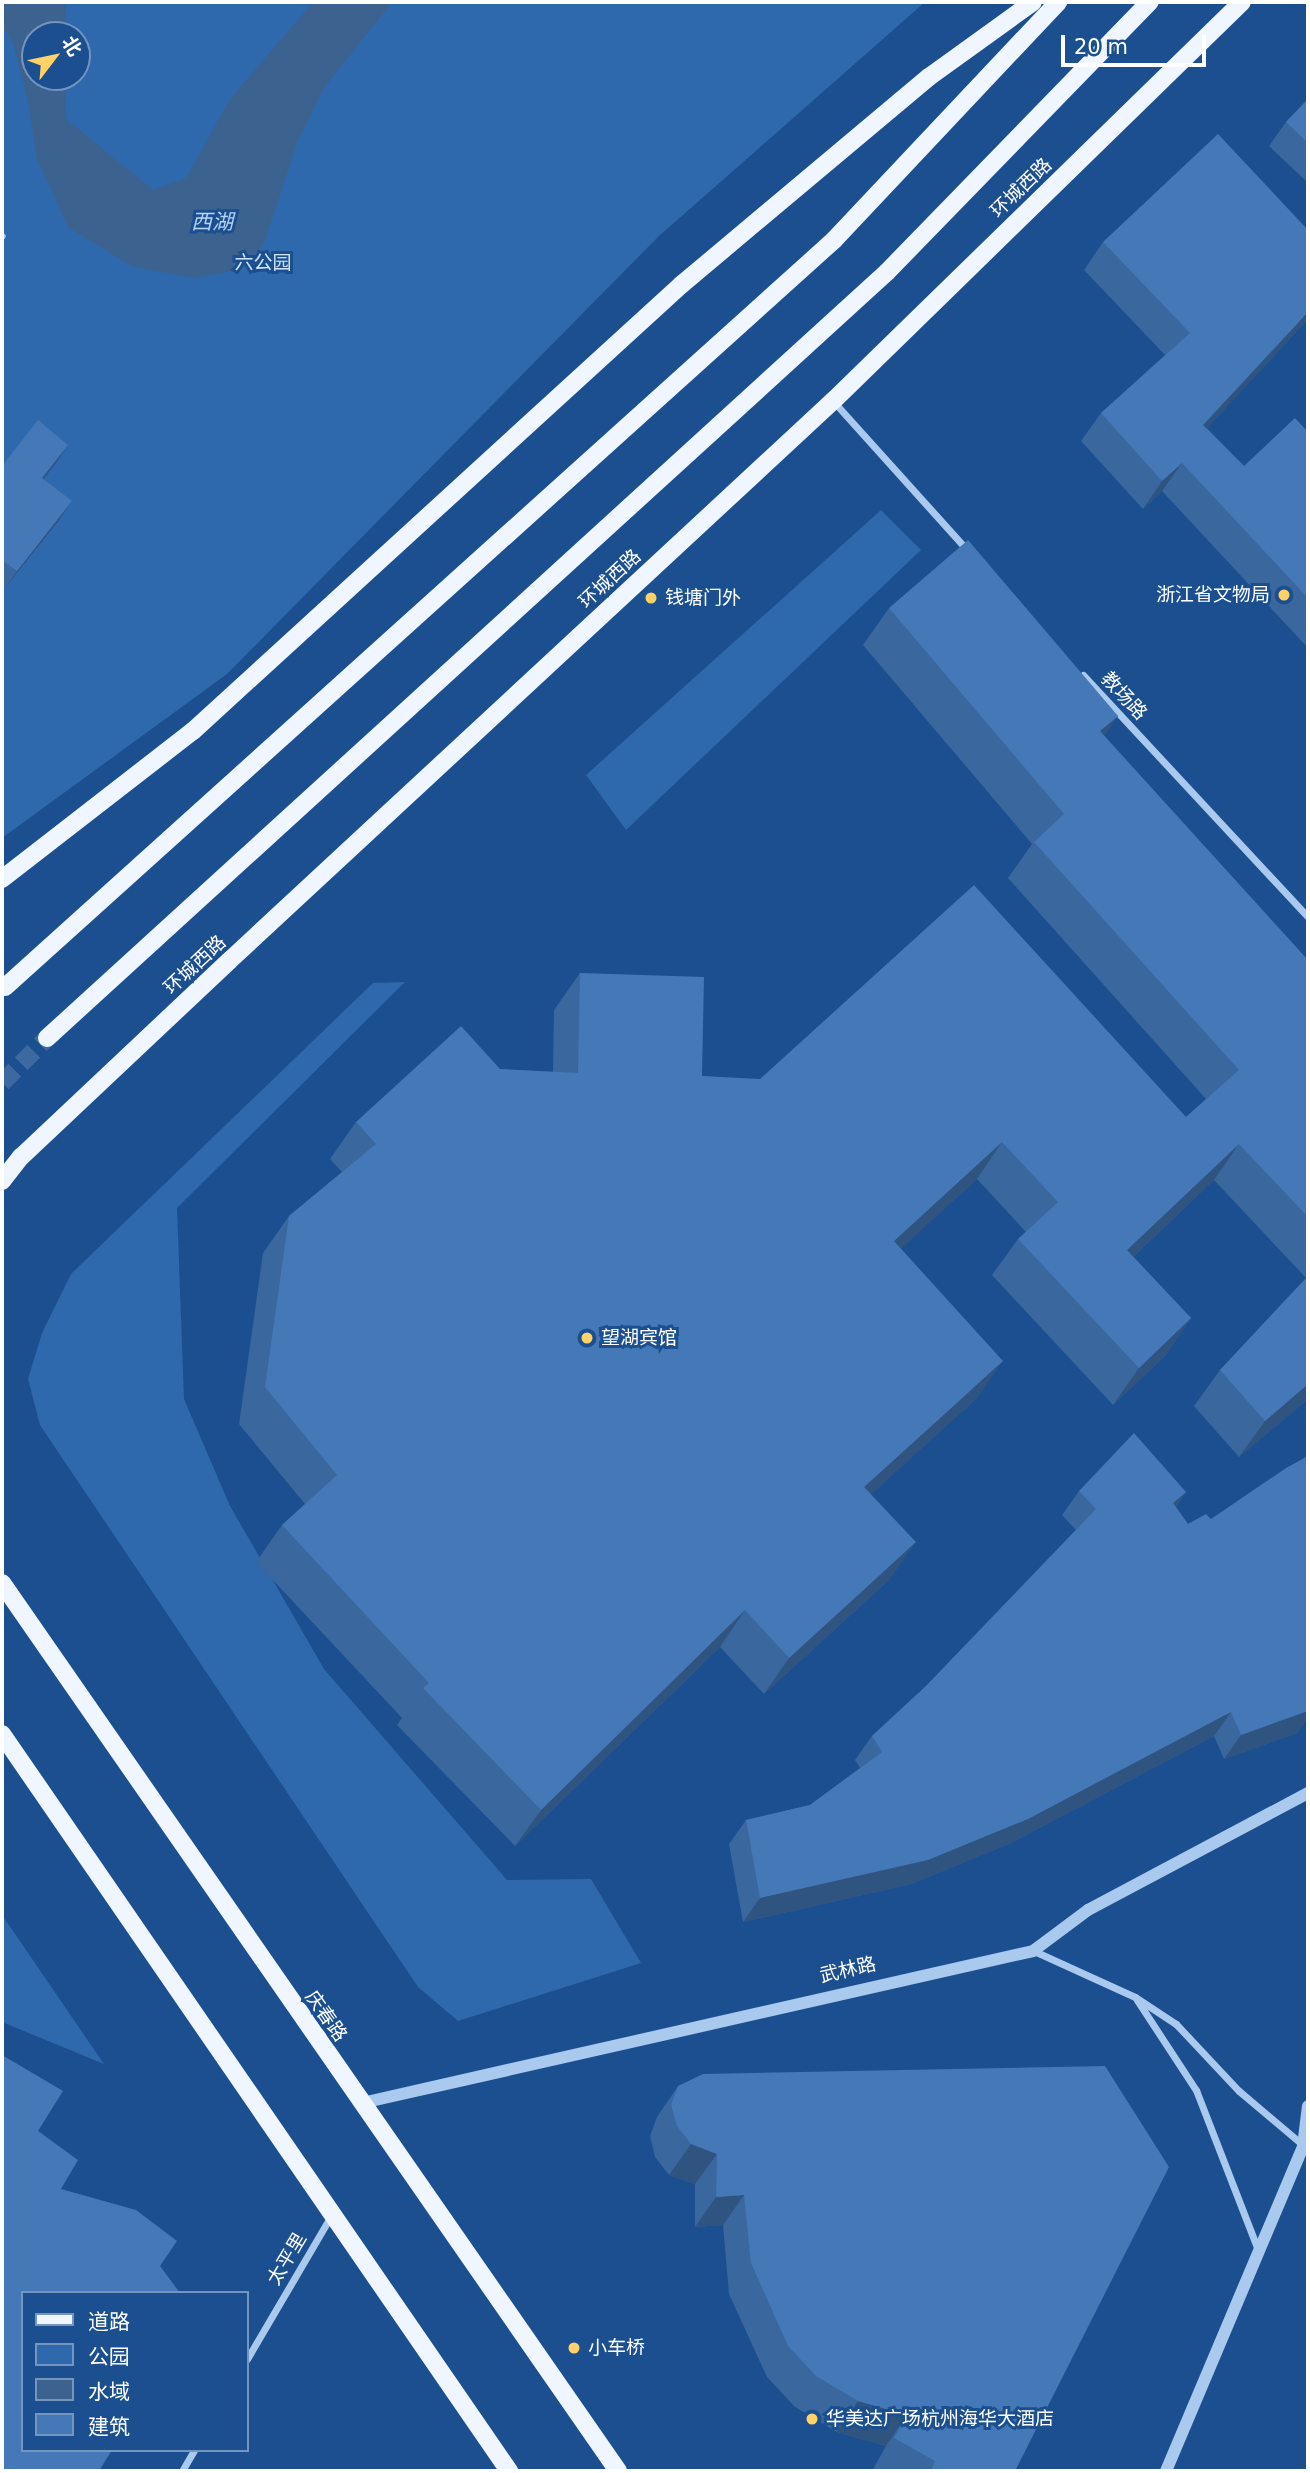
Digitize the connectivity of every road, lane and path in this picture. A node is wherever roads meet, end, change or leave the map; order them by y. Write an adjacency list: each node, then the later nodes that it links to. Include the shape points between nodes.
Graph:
1 (1033, 2): 8 (main road, via 929,77 681,285 193,731)
2 (1058, 2): 10 (main road, via 834,240)
3 (1150, 2): 11 (main road, 环城西路, via 887,272)
4 (1242, 2): 5 (main road, 环城西路)
5 (833, 401): 6 (street); 12 (main road, 环城西路, via 209,980 21,1157)
6 (975, 559)
7 (1079, 670): 9 (street, 教场路)
8 (2, 879)
9 (1308, 917)
10 (5, 987)
11 (47, 1038)
12 (2, 1181)
13 (2, 1583): 18 (main road, 庆春路)
14 (2, 1734): 21 (main road)
15 (1308, 1793): 16 (street, 武林路, via 1087,1910)
16 (1033, 1951): 17 (street); 18 (street, 武林路)
17 (1135, 1997): 20 (street, via 1176,2024 1239,2091); 22 (street, via 1196,2090)
18 (362, 2104): 27 (main road, 庆春路)
19 (1308, 2106): 20 (street)
20 (1306, 2145): 22 (street)
21 (333, 2213): 23 (street, 太平里); 26 (main road)
22 (1258, 2251): 28 (street)
23 (248, 2357)
24 (193, 2452): 25 (street)
25 (182, 2471)
26 (509, 2471)
27 (618, 2471)
28 (1166, 2471)

